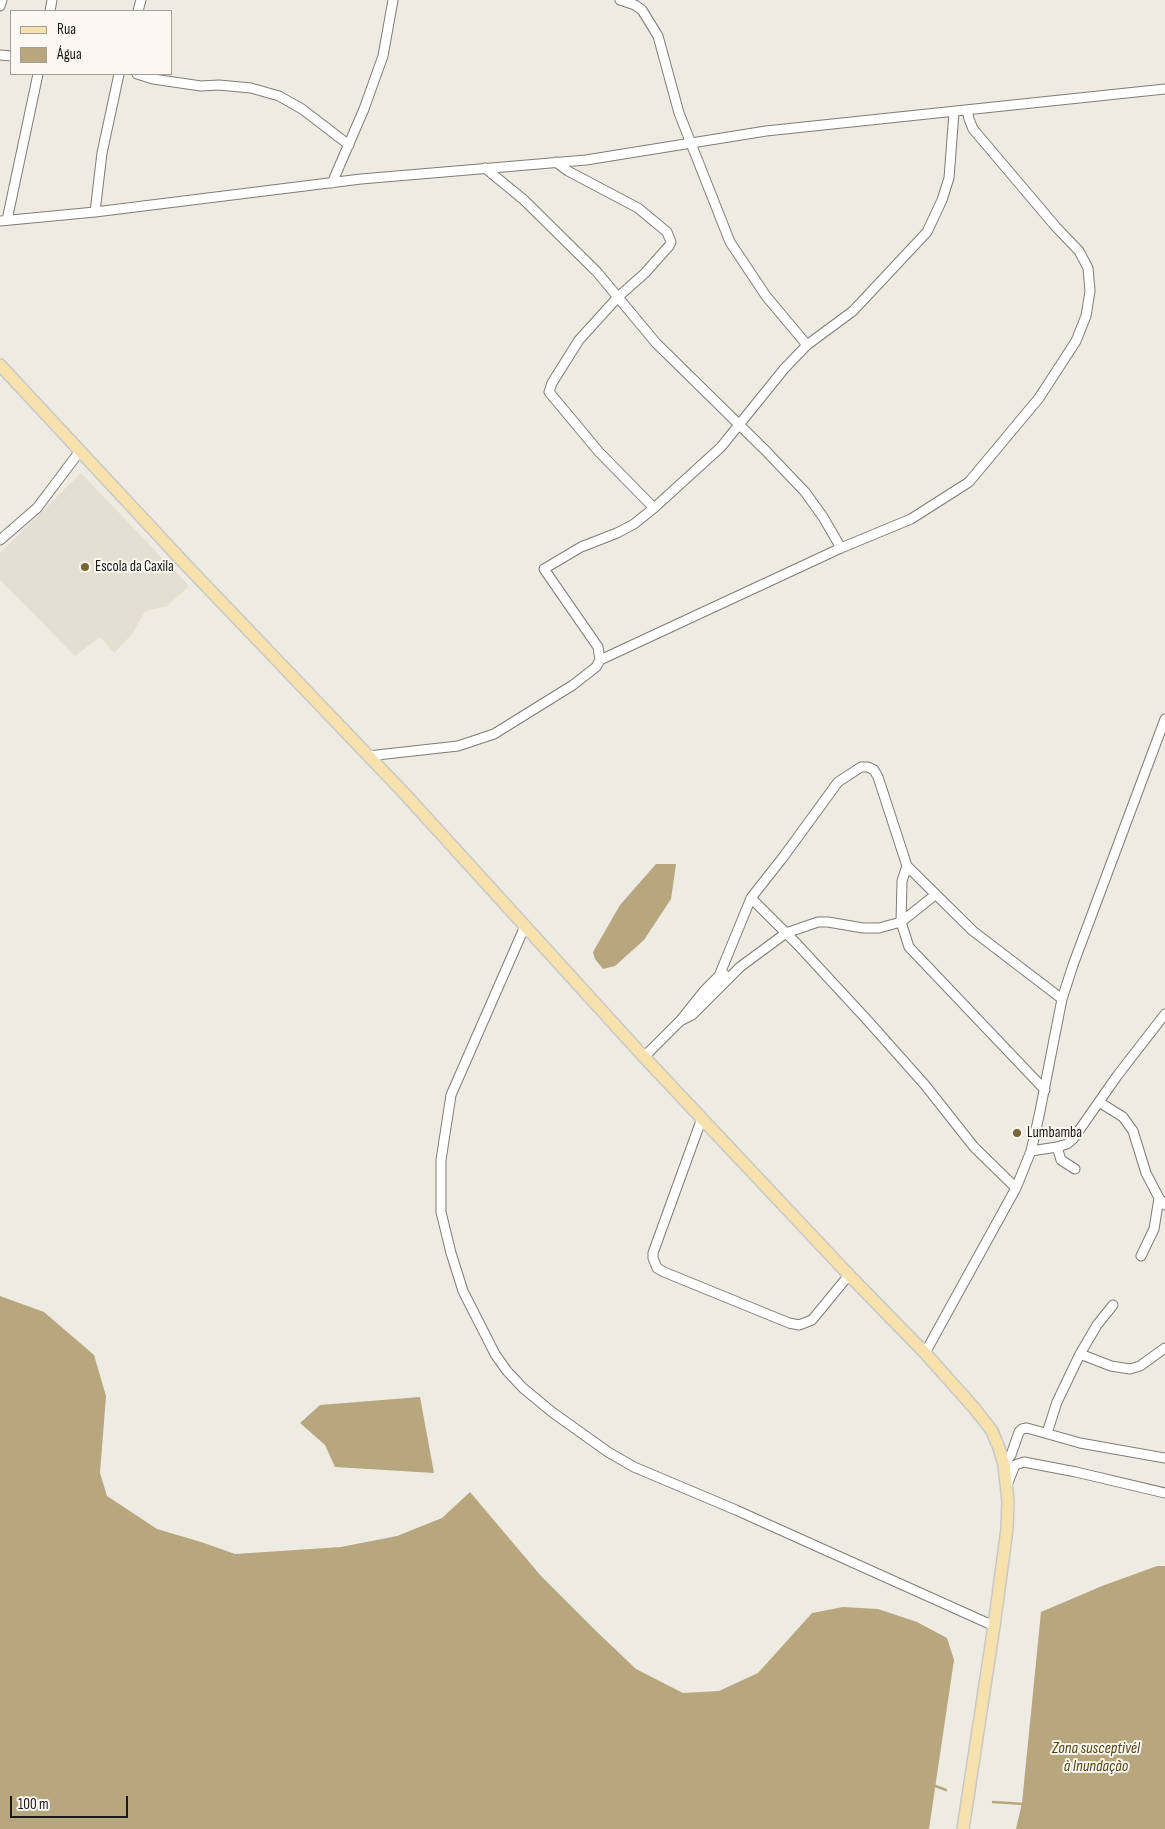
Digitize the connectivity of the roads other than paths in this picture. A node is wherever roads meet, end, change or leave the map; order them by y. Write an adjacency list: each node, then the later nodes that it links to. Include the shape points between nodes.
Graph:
1 (2, 0): 4 (street)
2 (393, 0): 12 (street, via 383,56)
3 (620, 0): 11 (street, via 642,10 658,36 679,113)
4 (0, 6)
5 (38, 75): 17 (street)
6 (120, 75): 16 (street, via 102,153)
7 (140, 75): 12 (street, via 201,86 251,88 279,96 302,109)
8 (1165, 89): 9 (street)
9 (967, 110): 10 (street); 25 (street, via 973,129 1079,252 1088,268 1090,290 1086,316 1076,341 1039,398 969,482 911,519)
10 (954, 112): 11 (street, via 766,131); 19 (street, via 949,178 927,232 853,310)
11 (691, 143): 13 (street); 19 (street, via 730,242 766,296)
12 (349, 145): 15 (street)
13 (556, 162): 14 (street); 18 (street, via 638,208 670,237 669,246 645,274)
14 (485, 168): 15 (street); 18 (street, via 524,200 598,272)
15 (332, 183): 16 (street)
16 (95, 212): 17 (street)
17 (3, 221)
18 (618, 297): 21 (street, via 656,343); 23 (street, via 579,340 549,392 598,452)
19 (807, 345): 21 (street)
20 (0, 365): 22 (main road)
21 (739, 424): 23 (street, via 721,447); 25 (street, via 805,492)
22 (80, 450): 24 (street, via 36,508); 28 (main road)
23 (654, 508): 26 (street, via 634,524 581,547 544,569 598,648)
24 (0, 540)
25 (841, 548): 26 (street)
26 (600, 660): 28 (street, via 573,685 494,734 458,746)
27 (1165, 719): 37 (street)
28 (368, 756): 33 (main road)
29 (906, 866): 30 (street); 31 (street, via 878,777 874,770 861,767 832,789); 32 (street, via 902,881)
30 (935, 895): 32 (street); 37 (street, via 973,931)
31 (751, 898): 34 (street); 36 (street)
32 (901, 922): 34 (street, via 863,928 818,922); 41 (street, via 909,947)
33 (525, 926): 40 (main road); 60 (street, via 451,1095 441,1160 440,1212 451,1253 463,1290 495,1354 507,1371 552,1412 634,1467)
34 (786, 933): 35 (street); 47 (street, via 925,1085 974,1147)
35 (740, 967): 36 (street); 39 (street, via 692,1015)
36 (719, 976): 39 (street)
37 (1062, 999): 41 (street)
38 (1165, 1014): 42 (street)
39 (680, 1020): 40 (street)
40 (644, 1057): 43 (main road)
41 (1045, 1090): 45 (street)
42 (1099, 1102): 44 (street, via 1073,1139); 48 (street, via 1123,1118 1134,1131 1146,1172)
43 (702, 1118): 50 (main road); 50 (street, via 653,1252 658,1268 799,1325 812,1320)
44 (1057, 1147): 45 (street); 46 (street, via 1061,1160)
45 (1031, 1151): 47 (street)
46 (1075, 1169)
47 (1016, 1188): 53 (street)
48 (1162, 1201): 49 (street, via 1154,1229)
49 (1141, 1256)
50 (849, 1275): 53 (main road)
51 (1113, 1306): 54 (street)
52 (1165, 1348): 54 (street, via 1140,1366 1130,1369 1111,1366)
53 (925, 1353): 57 (main road, via 992,1431)
54 (1080, 1354): 55 (street)
55 (1047, 1433): 56 (street, via 1080,1443); 57 (street, via 1022,1429)
56 (1165, 1458)
57 (1004, 1465): 58 (main road)
58 (1007, 1485): 59 (street, via 1013,1469 1024,1462); 60 (main road, via 1007,1530)
59 (1165, 1493)
60 (994, 1626): 61 (main road)
61 (963, 1829)

